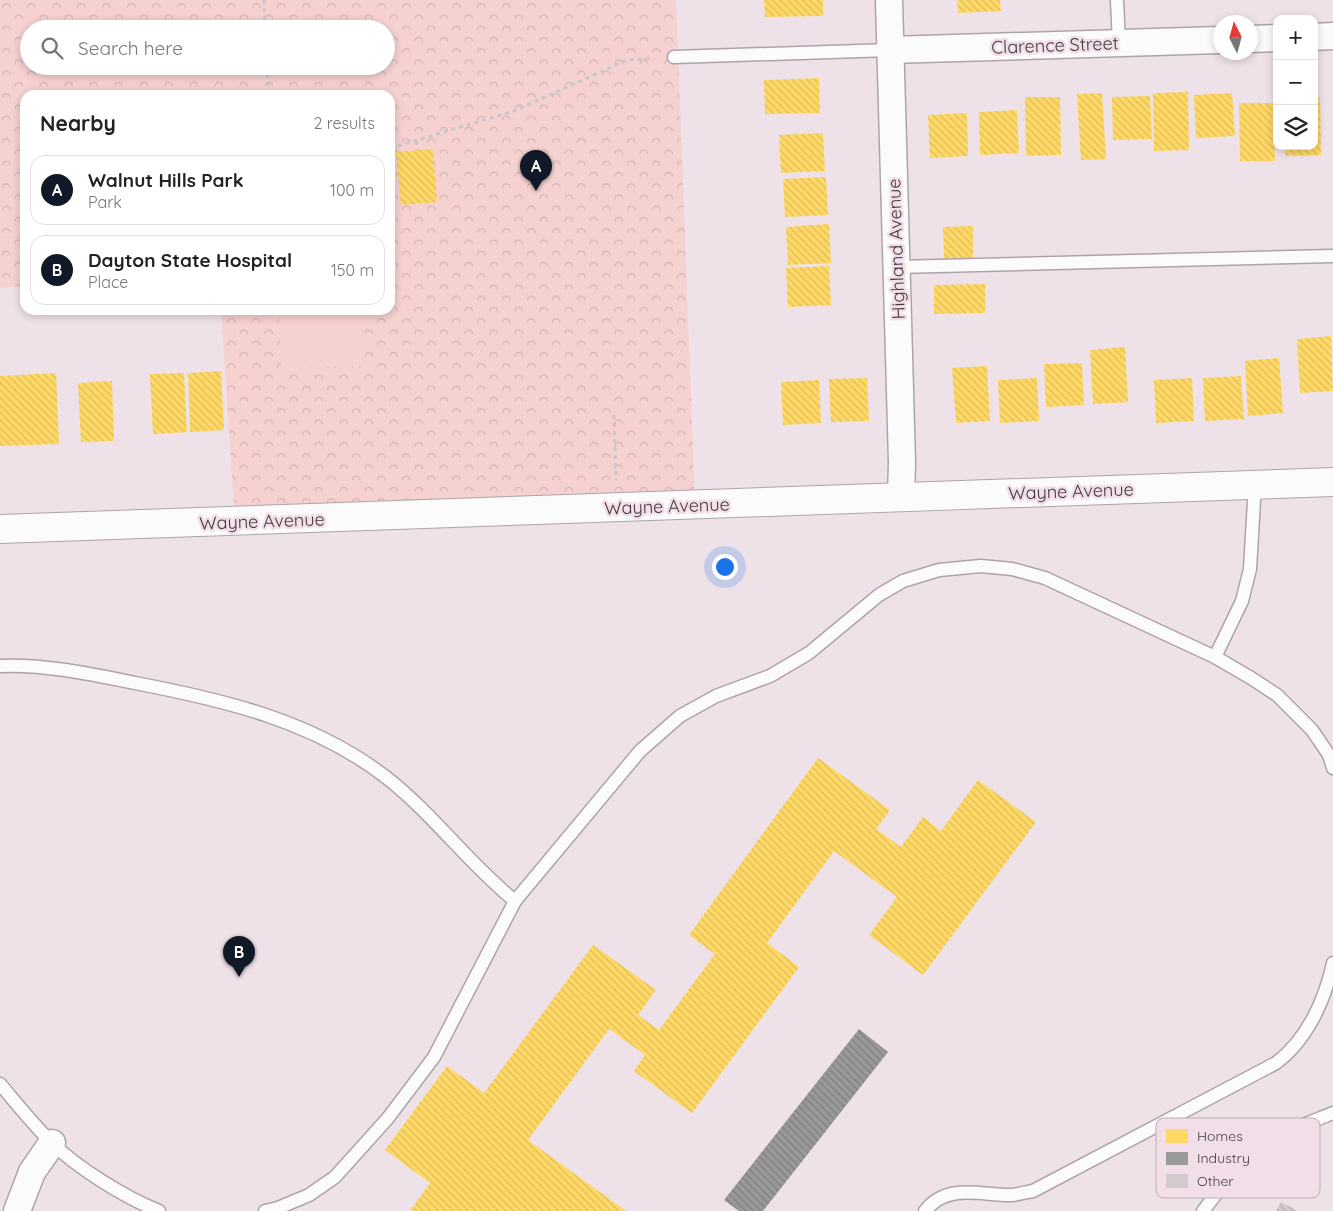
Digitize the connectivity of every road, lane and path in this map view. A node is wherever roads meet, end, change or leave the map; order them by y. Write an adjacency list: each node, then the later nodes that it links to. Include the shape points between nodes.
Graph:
1 (264, 0): 4 (path)
2 (889, 0): 11 (street, Highland Avenue)
3 (1117, 0): 10 (lane)
4 (265, 20)
5 (1333, 36): 6 (street)
6 (1318, 37)
7 (1273, 38): 8 (street)
8 (1258, 39)
9 (1213, 40): 10 (street, Clarence Street)
10 (1119, 43): 11 (street, Clarence Street)
11 (890, 50): 12 (lane); 19 (street, Highland Avenue)
12 (674, 57): 15 (path, via 627,60 514,112)
13 (268, 75): 14 (path)
14 (269, 90)
15 (416, 141): 16 (path); 17 (path)
16 (395, 147)
17 (417, 150)
18 (1333, 256): 19 (lane)
19 (896, 266): 23 (street, Highland Avenue)
20 (614, 414): 24 (path)
21 (1333, 482): 22 (main road, Wayne Avenue)
22 (1255, 484): 23 (main road, Wayne Avenue); 26 (lane, via 1250,569 1242,601)
23 (902, 497): 24 (main road, Wayne Avenue)
24 (617, 508): 25 (main road, Wayne Avenue)
25 (0, 530)
26 (1215, 658): 28 (lane, via 1277,695 1312,730 1329,754); 29 (lane, via 1045,578 1012,569 981,566 939,570 903,581 879,595 809,653 770,676 716,696 680,716 640,751)
27 (0, 666): 29 (lane, via 18,665 104,676 214,698 278,718 332,743 386,777 424,808 491,882)
28 (1333, 768)
29 (515, 901): 40 (lane, via 434,1057 388,1118 335,1177 309,1195)
30 (1333, 963): 33 (lane, via 1312,1020 1289,1054)
31 (0, 1084): 36 (lane)
32 (1333, 1113): 34 (lane)
33 (1172, 1118)
34 (1320, 1118)
35 (1156, 1126): 41 (lane, via 1033,1191 1011,1195 962,1190 941,1197)
36 (52, 1143): 38 (street, via 32,1172); 39 (lane, via 77,1164)
37 (1213, 1198): 42 (lane)
38 (17, 1211)
39 (159, 1211)
40 (265, 1211)
41 (924, 1211)
42 (1203, 1211)

